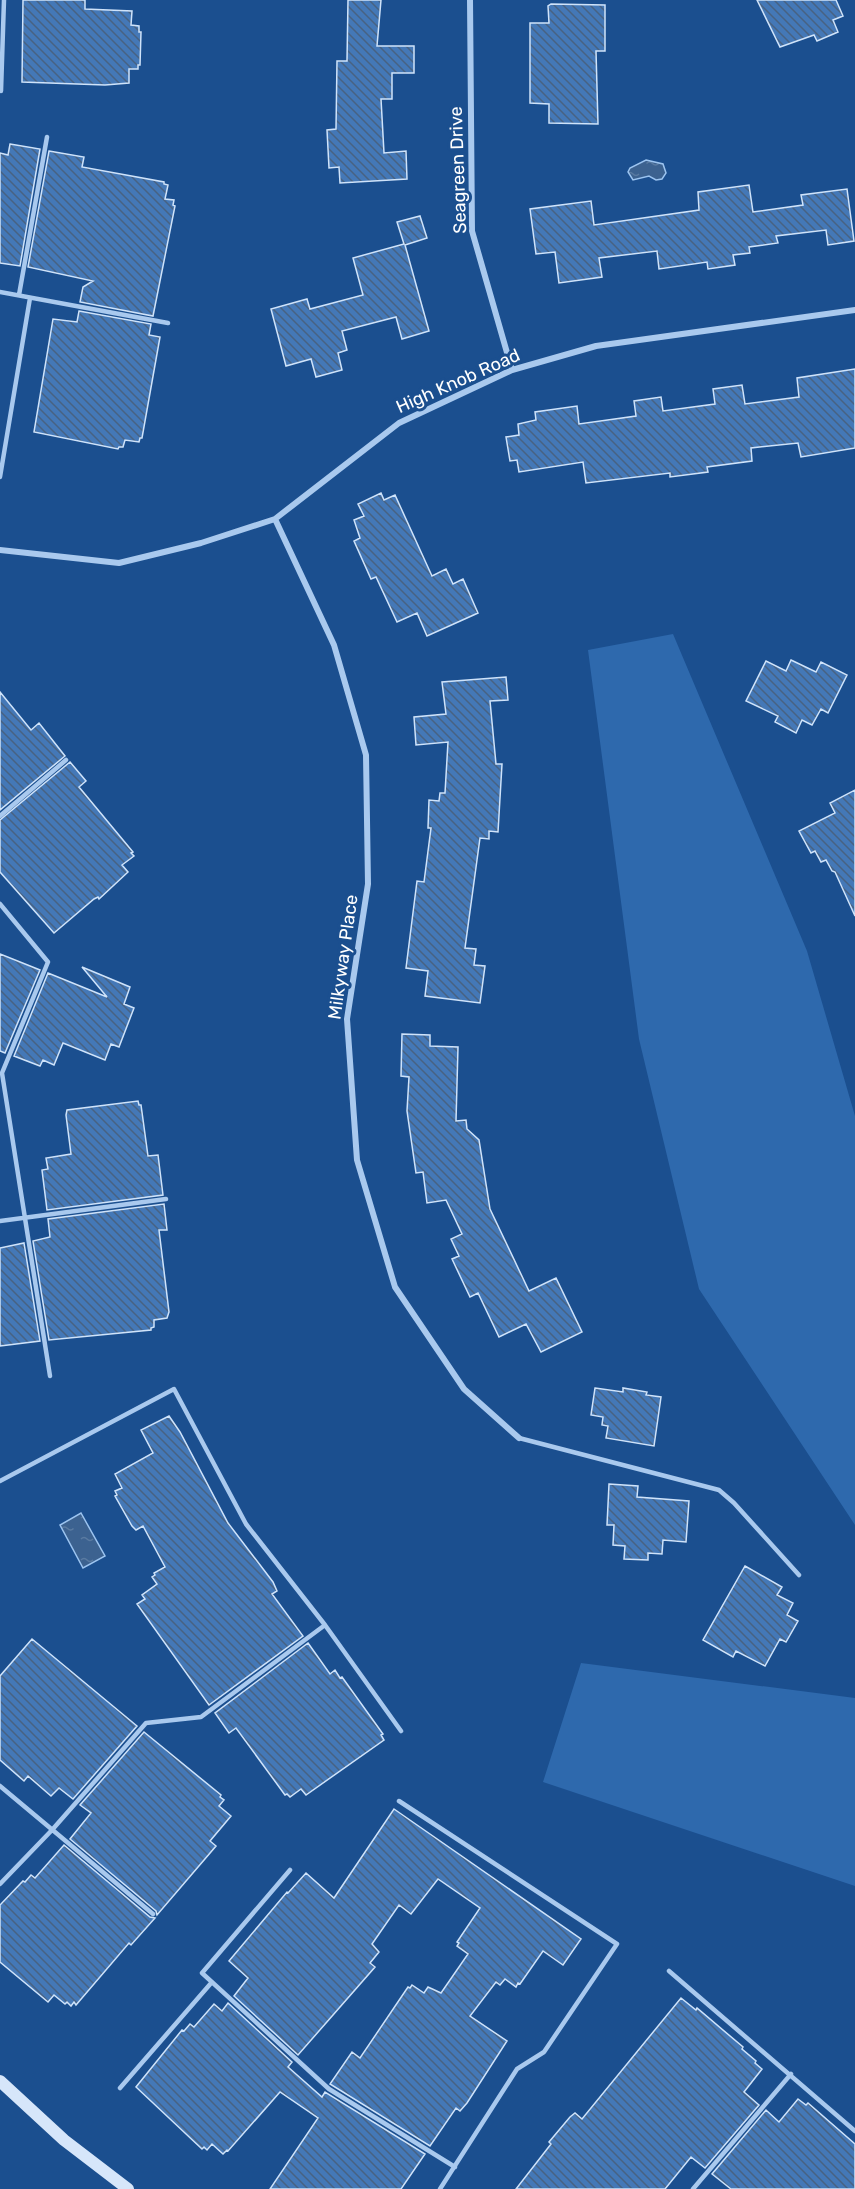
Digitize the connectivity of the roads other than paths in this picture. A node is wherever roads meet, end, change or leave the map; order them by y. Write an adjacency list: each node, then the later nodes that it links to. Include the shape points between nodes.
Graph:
1 (4, 0): 3 (lane)
2 (470, 0): 10 (street, Seagreen Drive, via 472,231)
3 (1, 91)
4 (47, 137): 6 (lane)
5 (0, 292): 6 (lane)
6 (19, 296): 7 (lane)
7 (30, 298): 9 (lane); 11 (lane)
8 (855, 310): 10 (street, High Knob Road, via 596,346)
9 (168, 323)
10 (512, 370): 12 (street, High Knob Road, via 399,423)
11 (0, 477)
12 (275, 519): 13 (street, High Knob Road, via 201,543 118,563); 21 (street, Milkyway Place, via 334,645 366,755 368,884 347,1019 357,1160 395,1287 464,1389)
13 (0, 550)
14 (66, 760): 15 (lane)
15 (0, 816)
16 (0, 904): 18 (lane, via 48,962 2,1073)
17 (166, 1199): 18 (lane)
18 (25, 1217): 19 (lane); 20 (lane)
19 (0, 1221)
20 (50, 1376)
21 (519, 1438): 23 (lane, via 719,1490)
22 (0, 1481): 24 (lane, via 174,1389 246,1524)
23 (799, 1575)
24 (325, 1625): 25 (lane); 28 (lane, via 201,1717 146,1723)
25 (401, 1731)
26 (0, 1786): 28 (lane)
27 (399, 1801): 38 (lane, via 617,1944 544,2052 517,2068)
28 (52, 1830): 30 (lane); 31 (lane)
29 (290, 1870): 33 (lane, via 202,1973)
30 (0, 1884)
31 (153, 1914)
32 (669, 1971): 34 (lane)
33 (212, 1982): 36 (lane); 38 (lane, via 329,2089)
34 (791, 2074): 37 (lane); 41 (lane)
35 (0, 2081): 39 (main road, via 64,2140)
36 (120, 2088)
37 (855, 2131)
38 (455, 2167): 40 (lane)
39 (128, 2189)
40 (440, 2189)
41 (693, 2189)

